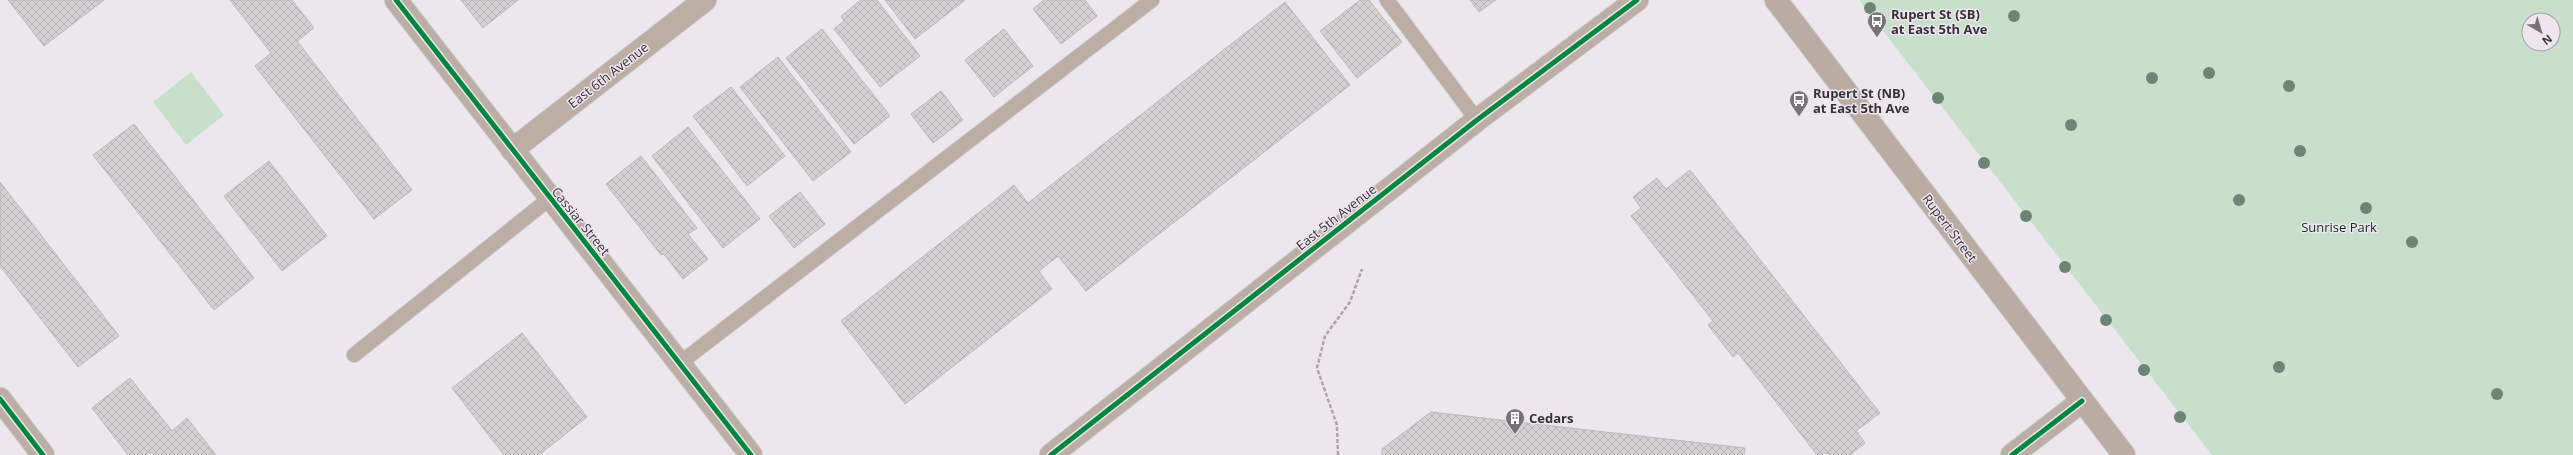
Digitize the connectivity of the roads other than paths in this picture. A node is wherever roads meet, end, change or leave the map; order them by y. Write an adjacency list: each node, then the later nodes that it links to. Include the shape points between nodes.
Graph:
1 (396, 0): 8 (street, Cassiar Street)
2 (705, 0): 8 (street, East 6th Avenue)
3 (1152, 0): 11 (lane)
4 (1387, 0): 7 (lane)
5 (1637, 0): 7 (street, East 5th Avenue)
6 (1776, 0): 13 (main road, Rupert Street)
7 (1477, 120): 16 (street, East 5th Avenue)
8 (512, 150): 9 (street, Cassiar Street)
9 (549, 199): 10 (lane); 11 (street, Cassiar Street)
10 (354, 355)
11 (680, 363): 15 (street, Cassiar Street)
12 (0, 399): 14 (street)
13 (2082, 400): 17 (street); 18 (main road, Rupert Street)
14 (43, 455)
15 (751, 455)
16 (1051, 455)
17 (2012, 455)
18 (2124, 455)

